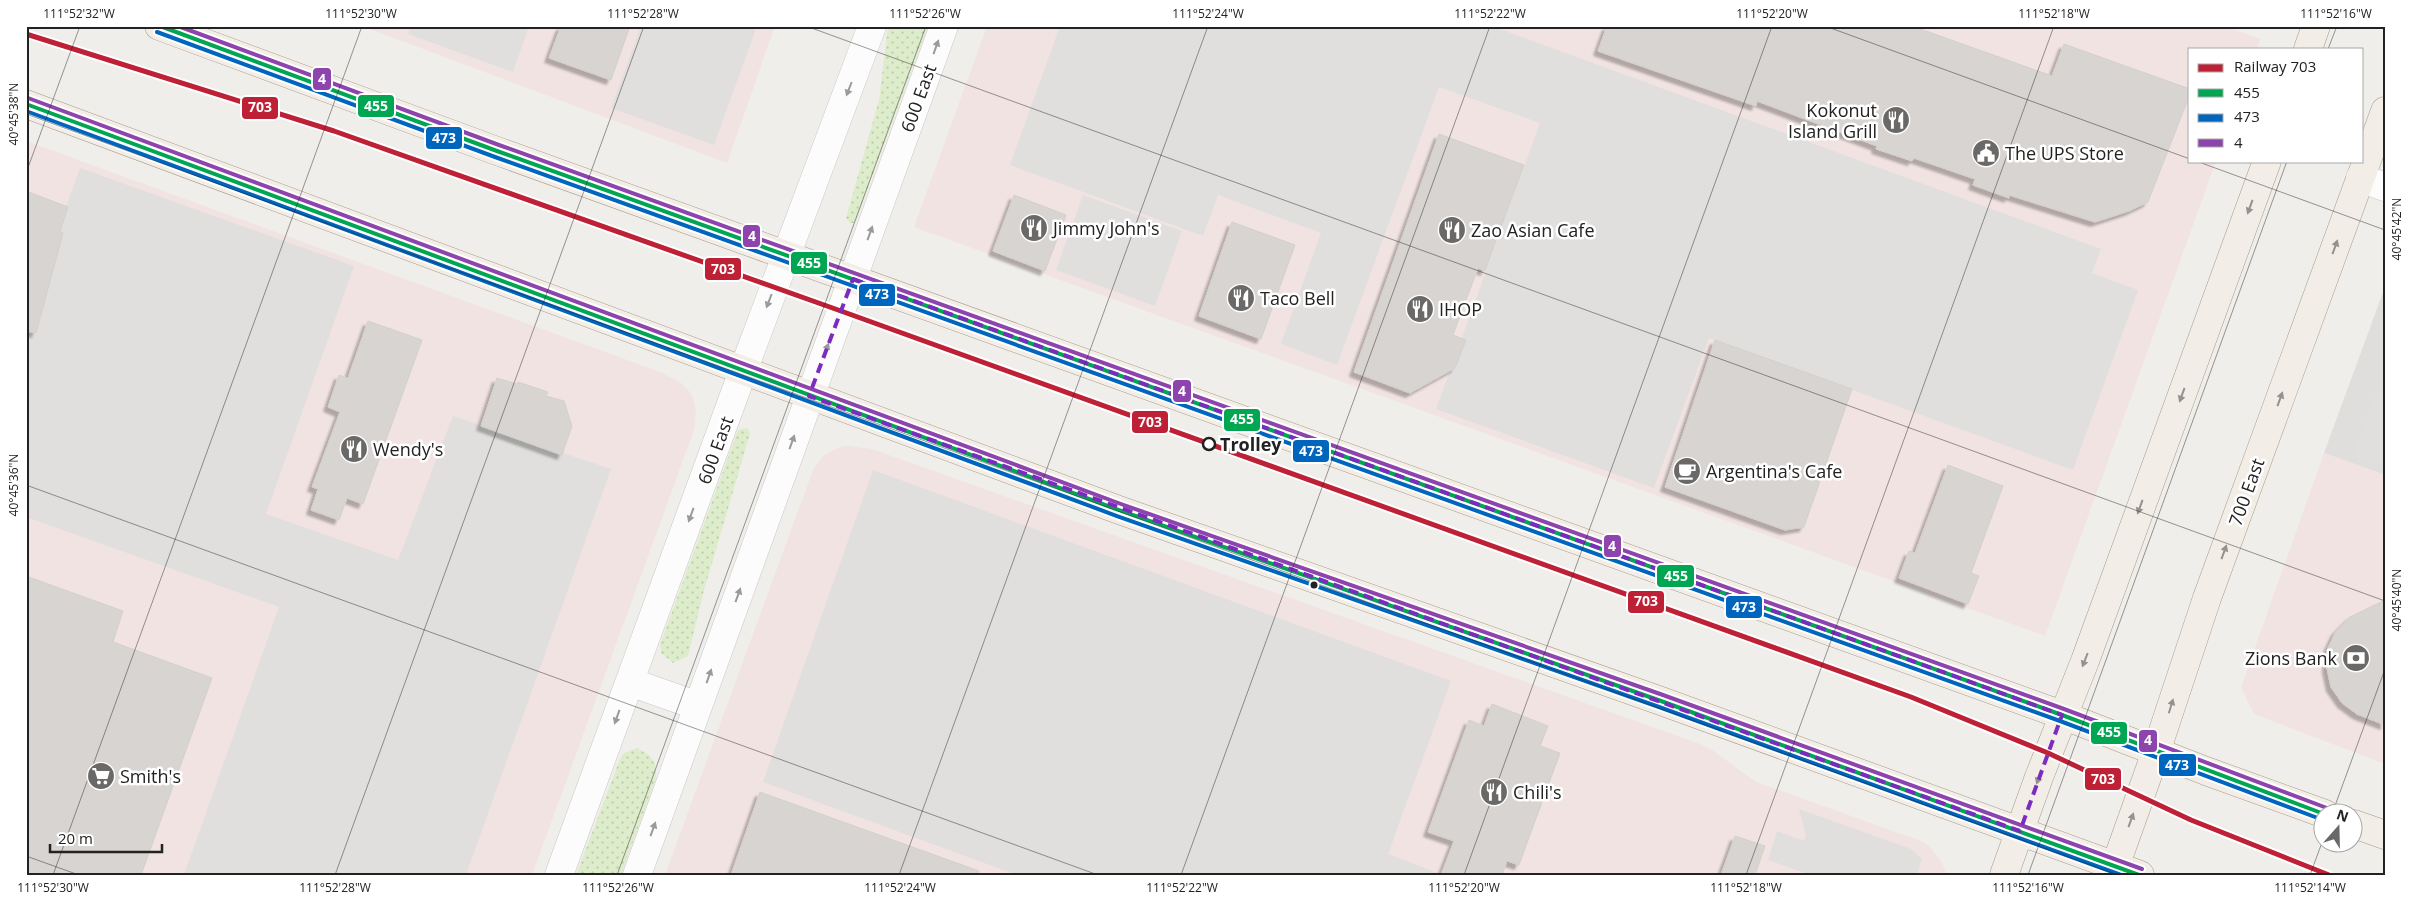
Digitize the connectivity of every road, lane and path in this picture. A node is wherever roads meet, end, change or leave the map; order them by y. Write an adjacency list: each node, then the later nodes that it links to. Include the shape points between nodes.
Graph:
1 (159, 26): 10 (main road)
2 (872, 26): 10 (street, 600 East, one-way to 10)
3 (944, 26): 11 (street, 600 East, one-way to 3)
4 (2316, 26): 5 (main road)
5 (2308, 48)
6 (26, 104): 12 (main road)
7 (2385, 111): 9 (main road, 700 East)
8 (2267, 162): 16 (main road, one-way to 16, via 2085,661)
9 (2372, 182): 17 (main road, 700 East, one-way to 9, via 2207,598)
10 (786, 255): 11 (main road); 12 (street, 600 East, one-way to 12)
11 (853, 279): 13 (street, 600 East, one-way to 11); 16 (main road)
12 (743, 371): 13 (main road); 14 (street, 600 East, one-way to 14)
13 (809, 396): 15 (street, 600 East, one-way to 13); 20 (main road)
14 (630, 682): 15 (street); 23 (street, 600 East, one-way to 23)
15 (698, 706): 24 (street, 600 East, one-way to 15)
16 (2062, 715): 17 (main road); 20 (main road, one-way to 20)
17 (2156, 752): 18 (main road); 22 (main road, 700 East, one-way to 17)
18 (2314, 810)
19 (2364, 828): 21 (main road)
20 (2020, 831): 22 (main road); 25 (main road)
21 (2385, 835)
22 (2122, 872)
23 (559, 875)
24 (636, 875)
25 (2004, 875)

